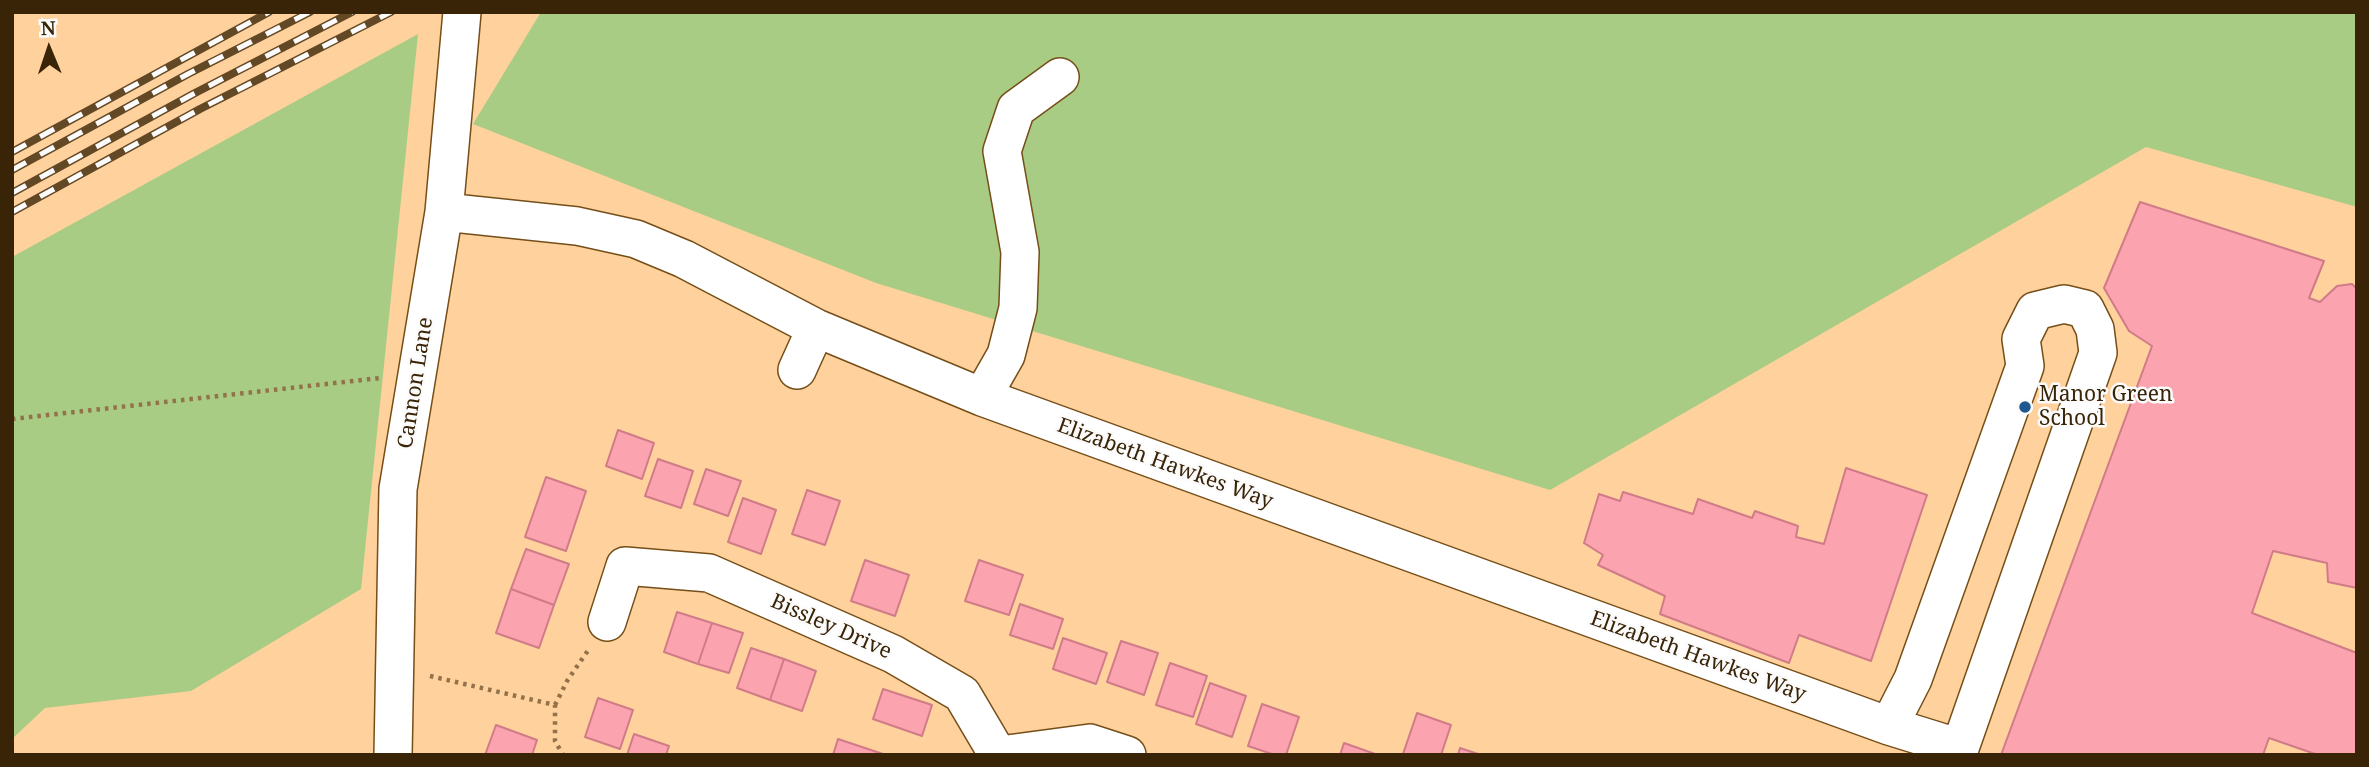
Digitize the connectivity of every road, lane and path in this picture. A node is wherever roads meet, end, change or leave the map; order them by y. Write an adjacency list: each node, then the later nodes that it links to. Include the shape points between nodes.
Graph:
1 (462, 12): 3 (street, Cannon Lane)
2 (1060, 77): 7 (street, via 1016,109 1002,151 1020,252 1018,308 1006,355)
3 (444, 212): 4 (street, Elizabeth Hawkes Way, via 577,226 636,239); 6 (street, Cannon Lane)
4 (816, 328): 5 (street); 7 (street, Elizabeth Hawkes Way)
5 (797, 370)
6 (416, 381): 8 (path, via 378,378); 10 (street, Cannon Lane, via 398,489)
7 (982, 397): 12 (street, Elizabeth Hawkes Way)
8 (12, 419)
9 (607, 622): 11 (path); 15 (street, Bissley Drive, via 625,566 709,573 893,654 962,694)
10 (395, 667): 11 (path); 13 (street, Cannon Lane)
11 (555, 705): 14 (path, via 555,741)
12 (1889, 726): 12 (street, Elizabeth Hawkes Way, via 1913,679 2025,366 2021,339 2035,311 2064,304 2085,309 2095,329 2098,353 1959,748)
13 (393, 755)
14 (563, 755)
15 (999, 755): 16 (street, Bissley Drive, via 1090,743)
16 (1127, 755)

